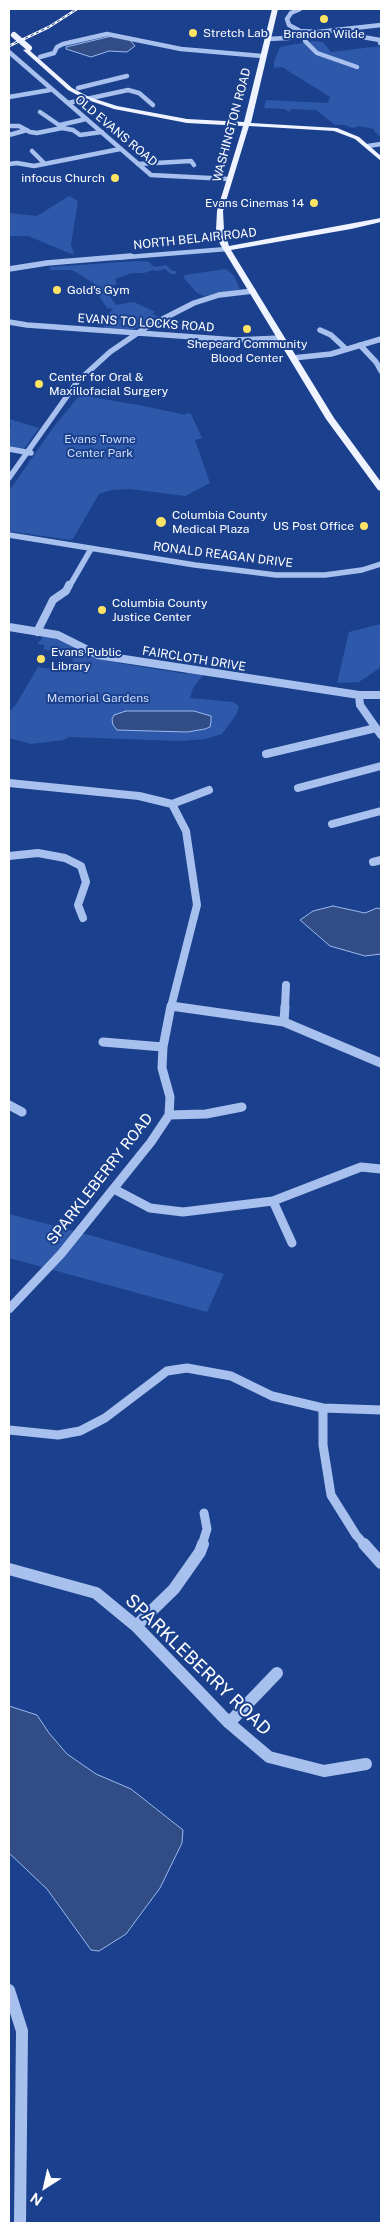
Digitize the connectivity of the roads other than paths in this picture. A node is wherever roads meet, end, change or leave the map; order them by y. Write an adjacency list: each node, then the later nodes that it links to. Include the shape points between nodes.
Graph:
1 (275, 9): 10 (main road, WASHINGTON ROAD)
2 (300, 9): 5 (street, via 287,19 289,25)
3 (381, 25): 5 (street)
4 (381, 30): 7 (street)
5 (300, 31): 8 (street)
6 (11, 34): 13 (main road, bridge)
7 (352, 34): 9 (street, via 339,38); 11 (street)
8 (295, 36): 9 (street); 10 (street)
9 (307, 36): 18 (street, via 305,40 317,53)
10 (267, 39): 16 (main road, WASHINGTON ROAD)
11 (380, 41)
12 (176, 44): 14 (street)
13 (28, 49): 17 (main road); 22 (main road, via 63,84)
14 (189, 50): 16 (street); 17 (street, via 121,36 100,35 62,44 54,54)
15 (9, 52): 21 (street, OLD EVANS ROAD)
16 (262, 56): 28 (main road, WASHINGTON ROAD)
17 (40, 57): 20 (main road)
18 (358, 67)
19 (128, 76): 20 (street)
20 (78, 88): 22 (main road)
21 (50, 90): 23 (street); 24 (street, OLD EVANS ROAD)
22 (90, 97): 24 (street); 25 (street, via 132,90); 29 (main road, via 133,113); 30 (main road, via 148,113)
23 (9, 98)
24 (68, 103): 27 (street, OLD EVANS ROAD)
25 (153, 105)
26 (40, 112): 32 (street)
27 (86, 118): 32 (street); 36 (street, OLD EVANS ROAD)
28 (247, 121): 29 (main road); 30 (main road); 30 (main road); 31 (main road); 31 (main road); 38 (main road, WASHINGTON ROAD)
29 (205, 122): 38 (main road, via 227,129)
30 (225, 122)
31 (265, 124): 40 (main road, via 335,129)
32 (59, 125): 34 (street)
33 (9, 126): 35 (street)
34 (53, 127)
35 (27, 130): 36 (street, via 37,133 62,128 80,135); 37 (street)
36 (102, 132): 41 (street, OLD EVANS ROAD)
37 (9, 135)
38 (241, 141): 48 (main road, WASHINGTON ROAD)
39 (381, 144): 40 (street)
40 (368, 146): 43 (main road)
41 (120, 149): 46 (street); 47 (street, OLD EVANS ROAD)
42 (32, 151): 46 (street)
43 (381, 159)
44 (193, 163): 47 (street, via 148,162)
45 (9, 164): 46 (street)
46 (45, 164)
47 (140, 166): 48 (street, OLD EVANS ROAD, via 156,177); 49 (street, via 142,172)
48 (230, 179): 51 (main road, WASHINGTON ROAD, via 218,217)
49 (154, 180)
50 (381, 220): 52 (main road, NORTH BELAIR ROAD)
51 (220, 230): 54 (main road, via 240,241); 56 (main road, WASHINGTON ROAD)
52 (330, 231): 53 (main road); 54 (main road, NORTH BELAIR ROAD)
53 (358, 234)
54 (289, 238): 55 (main road, NORTH BELAIR ROAD)
55 (244, 246): 56 (main road, NORTH BELAIR ROAD); 62 (main road, WASHINGTON ROAD, via 239,253 274,316)
56 (227, 249): 57 (street, NORTH BELAIR ROAD, via 47,263); 58 (main road, WASHINGTON ROAD)
57 (9, 269)
58 (253, 291): 59 (street); 60 (main road, WASHINGTON ROAD)
59 (234, 293): 60 (street); 64 (street, via 209,297)
60 (259, 300): 62 (main road, WASHINGTON ROAD)
61 (9, 322): 64 (street, EVANS TO LOCKS ROAD)
62 (272, 323): 65 (main road, WASHINGTON ROAD)
63 (320, 330): 68 (street)
64 (137, 333): 65 (street, EVANS TO LOCKS ROAD, via 238,340); 73 (street, via 77,382 52,424)
65 (281, 338): 70 (main road, WASHINGTON ROAD)
66 (381, 340): 67 (street)
67 (360, 345): 68 (street); 71 (street)
68 (346, 349): 69 (street)
69 (336, 352): 70 (street)
70 (293, 357): 77 (main road, WASHINGTON ROAD, via 330,419)
71 (381, 371)
72 (9, 449): 73 (street)
73 (29, 453): 74 (street)
74 (19, 462): 75 (street); 76 (street)
75 (9, 478)
76 (9, 486)
77 (381, 488)
78 (9, 535): 80 (street, RONALD REAGAN DRIVE)
79 (9, 539): 80 (street, RONALD REAGAN DRIVE)
80 (94, 549): 81 (street, RONALD REAGAN DRIVE, via 294,576 325,575); 83 (street, via 72,588 54,598)
81 (381, 564)
82 (9, 627): 83 (street, FAIRCLOTH DRIVE)
83 (37, 632): 84 (street, FAIRCLOTH DRIVE, via 70,640 98,655)
84 (359, 695): 85 (street, FAIRCLOTH DRIVE); 86 (street, via 360,705)
85 (381, 695)
86 (376, 728): 87 (street); 88 (street)
87 (381, 735)
88 (266, 754)
89 (381, 766): 91 (street)
90 (9, 783): 93 (street, via 139,796)
91 (298, 788)
92 (209, 790): 93 (street)
93 (172, 804): 99 (street, SPARKLEBERRY ROAD, via 186,831 197,905)
94 (381, 811): 95 (street)
95 (332, 824)
96 (9, 856): 97 (street, via 38,853 65,858 81,866 86,882 78,905)
97 (83, 918)
98 (286, 985): 100 (street)
99 (171, 1006): 100 (street); 102 (street, SPARKLEBERRY ROAD)
100 (284, 1022): 103 (street)
101 (103, 1042): 102 (street)
102 (163, 1047): 107 (street, SPARKLEBERRY ROAD, via 162,1068 170,1097)
103 (381, 1063)
104 (9, 1105): 106 (street)
105 (242, 1107): 107 (street, via 206,1114)
106 (22, 1112)
107 (169, 1115): 109 (street, SPARKLEBERRY ROAD)
108 (381, 1169): 110 (street, via 361,1167)
109 (114, 1189): 110 (street, via 150,1208 184,1212); 112 (street, SPARKLEBERRY ROAD, via 61,1254)
110 (273, 1201): 111 (street)
111 (292, 1243)
112 (9, 1309)
113 (323, 1408): 114 (street); 115 (street, via 272,1396 231,1376 187,1368 167,1371 105,1418 80,1431 58,1435); 117 (street, via 323,1445 331,1495 356,1535)
114 (381, 1410)
115 (9, 1430)
116 (204, 1513): 119 (street, via 207,1528 200,1552 174,1589)
117 (381, 1563)
118 (9, 1568): 119 (street, SPARKLEBERRY ROAD, via 96,1592)
119 (136, 1626): 121 (street, SPARKLEBERRY ROAD)
120 (277, 1673): 121 (street)
121 (229, 1723): 122 (street, SPARKLEBERRY ROAD, via 269,1757 324,1772)
122 (366, 1764)
123 (9, 1990): 124 (street, via 22,2031)
124 (20, 2223)

